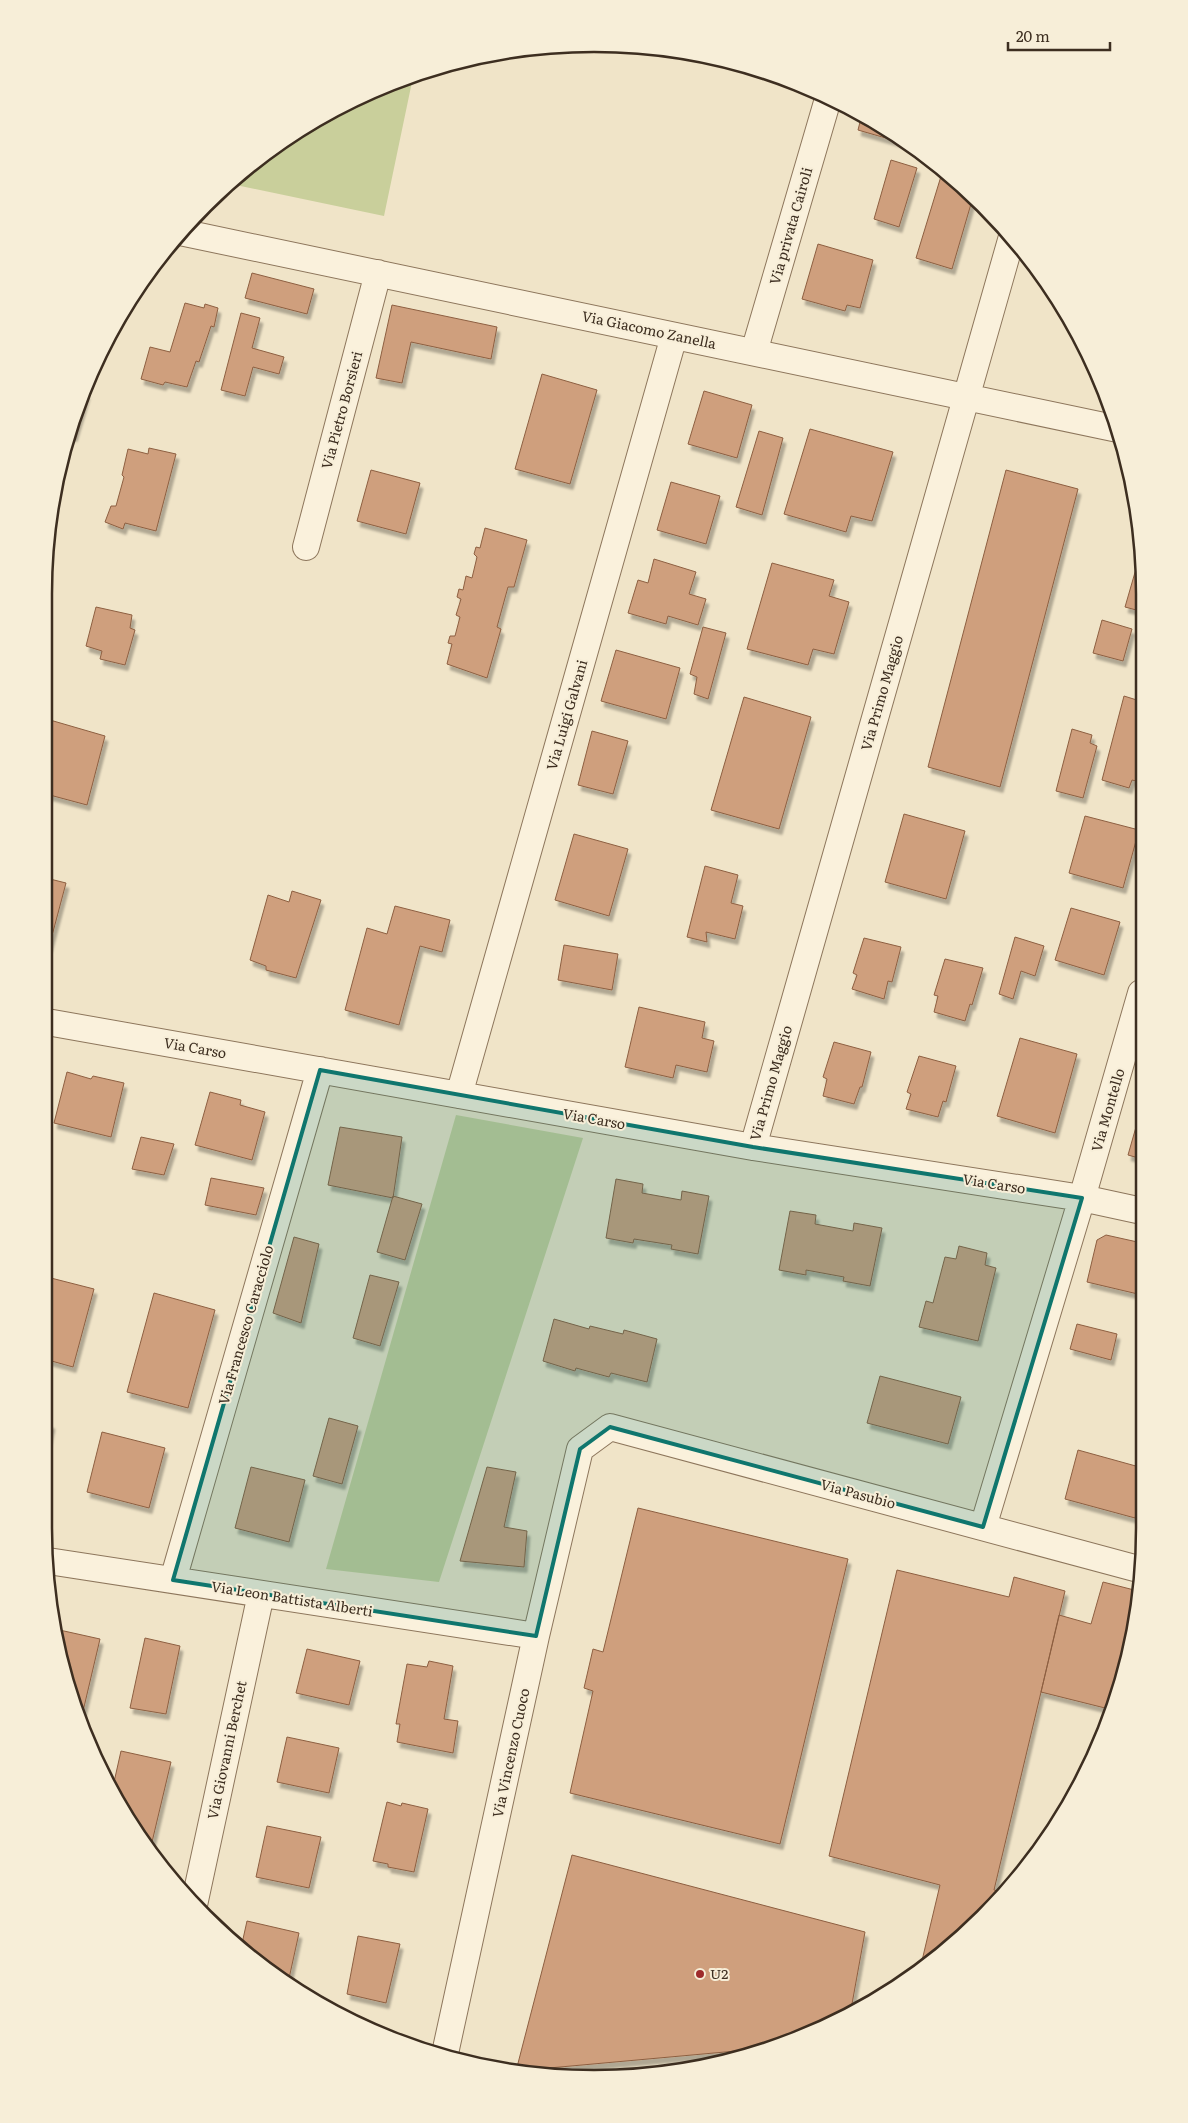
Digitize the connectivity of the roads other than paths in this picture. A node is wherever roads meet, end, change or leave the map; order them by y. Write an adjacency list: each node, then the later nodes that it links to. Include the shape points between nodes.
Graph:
1 (826, 105): 6 (street, Via privata Cairoli)
2 (190, 234): 4 (street, Via Giacomo Zanella)
3 (1010, 247): 7 (street, Via Primo Maggio)
4 (378, 274): 5 (street, Via Giacomo Zanella); 9 (street, Via Pietro Borsieri)
5 (674, 336): 6 (street, Via Giacomo Zanella); 13 (street, Via Luigi Galvani)
6 (754, 352): 7 (street, Via Giacomo Zanella)
7 (966, 397): 8 (street, Via Giacomo Zanella); 14 (street, Via Primo Maggio)
8 (1109, 427)
9 (306, 547)
10 (1136, 1010): 15 (street, Via Montello)
11 (52, 1023): 12 (street, Via Carso)
12 (320, 1070): 13 (street, Via Carso); 21 (street, Via Francesco Caracciolo)
13 (459, 1095): 14 (street, Via Carso)
14 (753, 1147): 15 (street, Via Carso)
15 (1082, 1198): 16 (street, Via Carso); 18 (street, Via Montello)
16 (1136, 1210)
17 (580, 1449): 18 (street, Via Pasubio, via 610,1427); 23 (street, Via Vincenzo Cuoco)
18 (983, 1527): 20 (street, Via Pasubio)
19 (54, 1563): 21 (street, Via Leon Battista Alberti)
20 (1134, 1568)
21 (173, 1580): 22 (street, Via Leon Battista Alberti)
22 (261, 1594): 23 (street, Via Leon Battista Alberti); 24 (street, Via Giovanni Berchet)
23 (536, 1636): 25 (street, Via Vincenzo Cuoco)
24 (196, 1896)
25 (446, 2050)

